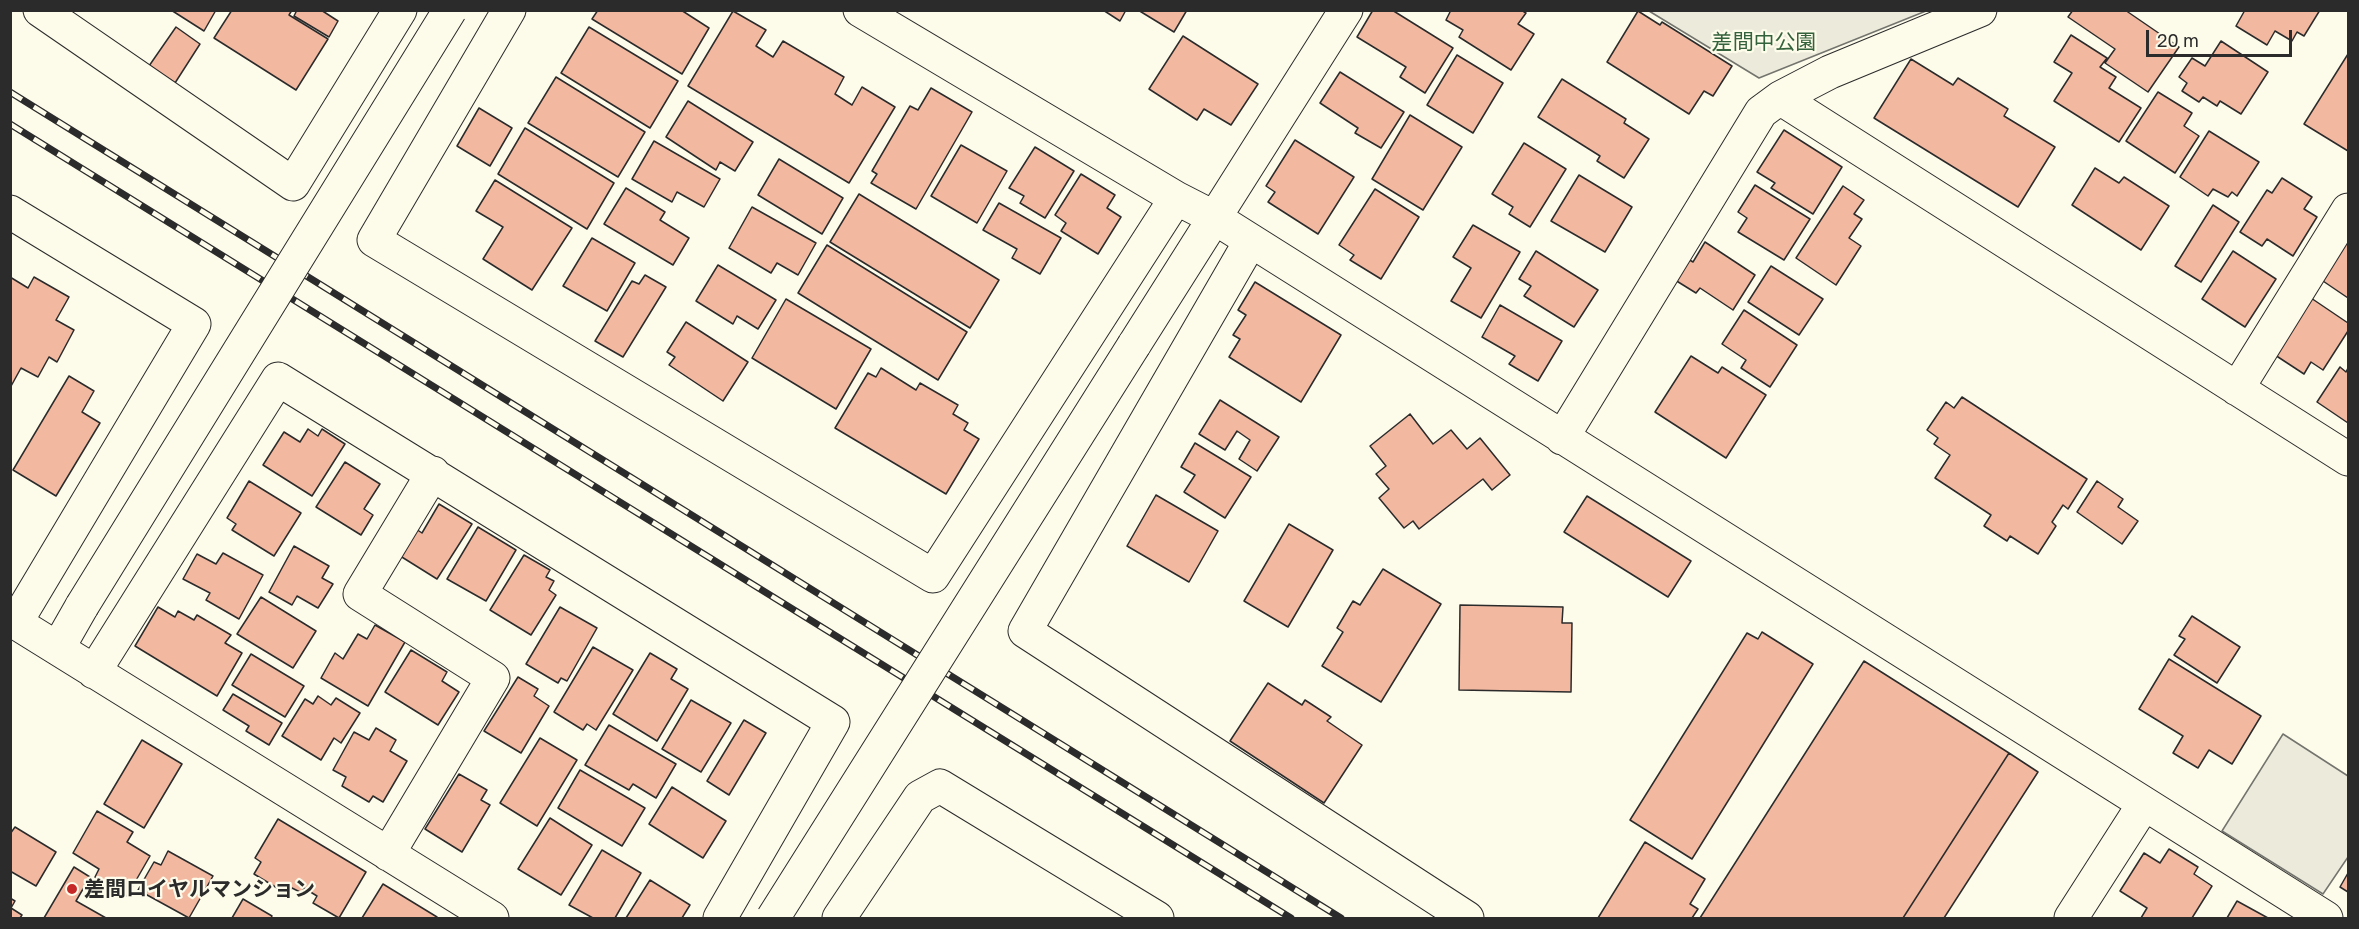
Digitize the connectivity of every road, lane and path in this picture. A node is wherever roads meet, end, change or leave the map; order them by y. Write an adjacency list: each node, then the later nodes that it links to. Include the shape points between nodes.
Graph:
1 (40, 10): 2 (street, via 292,184)
2 (400, 10)
3 (450, 10): 19 (street, bridge)
4 (509, 10): 9 (street, via 374,240 933,576)
5 (860, 10): 9 (street)
6 (1346, 10): 12 (street)
7 (1980, 10): 8 (street, via 1830,72)
8 (1780, 98): 14 (street); 15 (street, via 1761,111)
9 (1176, 198): 12 (street)
10 (2349, 210): 14 (street)
11 (10, 212): 18 (street, via 194,324)
12 (1215, 218): 13 (street); 25 (street, bridge)
13 (1250, 242): 15 (street); 28 (street, via 1025,631)
14 (2237, 389): 16 (street)
15 (1562, 438): 21 (street)
16 (2349, 459)
17 (433, 473): 20 (street, via 278,379); 22 (street, via 360,594 493,678); 24 (street, via 833,722)
18 (13, 621): 19 (street)
19 (58, 648): 20 (street)
20 (94, 672): 22 (street)
21 (2144, 804): 29 (street); 30 (street)
22 (388, 854): 23 (street)
23 (492, 918)
24 (720, 918)
25 (773, 918)
26 (839, 918): 27 (street, via 920,797 940,786)
27 (1157, 918)
28 (1467, 918)
29 (2071, 918)
30 (2326, 918)

